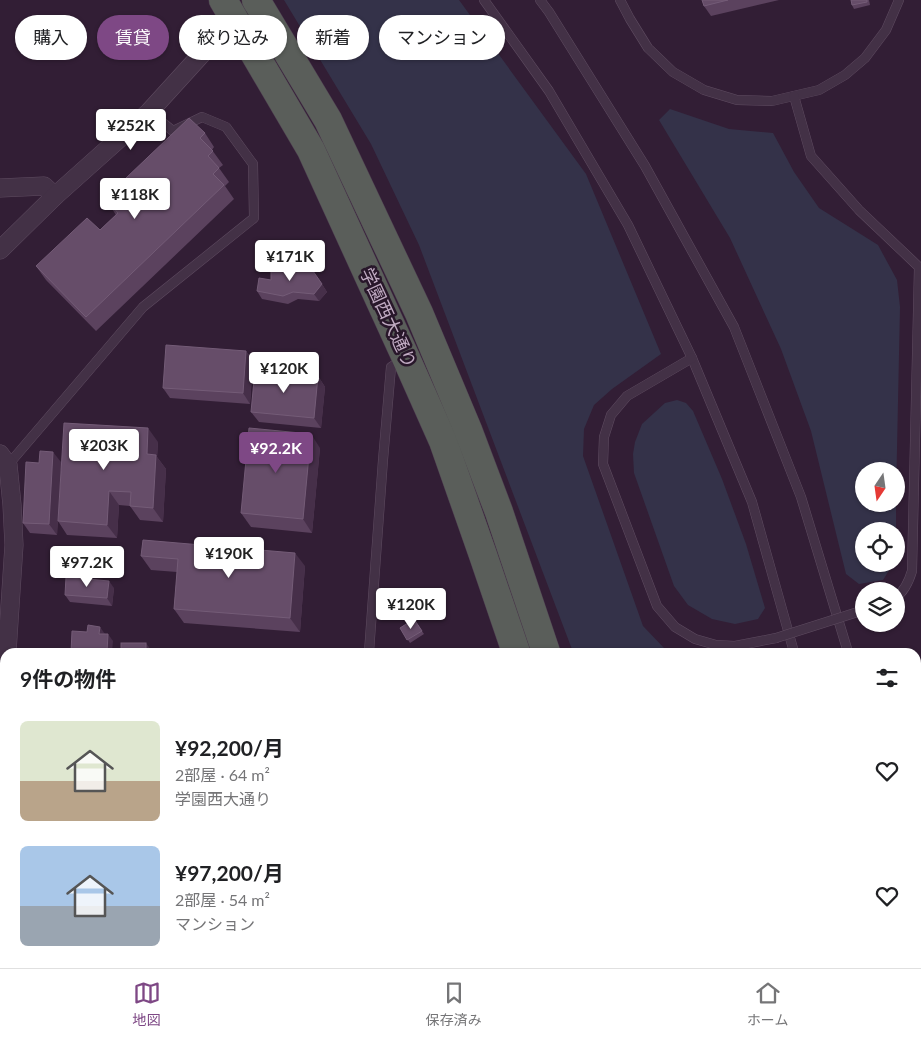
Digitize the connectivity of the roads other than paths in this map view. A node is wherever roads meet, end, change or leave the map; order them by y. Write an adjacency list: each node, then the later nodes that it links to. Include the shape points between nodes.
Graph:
1 (223, 0): 7 (highway, 学園西大通り)
2 (484, 0): 18 (lane, via 549,92 628,225)
3 (540, 0): 27 (lane, via 645,166 734,327 802,496)
4 (620, 0): 11 (lane, via 648,48 673,72 704,90 737,100 772,102)
5 (899, 0): 11 (lane, via 886,30 865,58 845,75 819,90)
6 (259, 5): 8 (street); 25 (highway, 学園西大通り, via 328,120 419,313 499,512)
7 (232, 15)
8 (248, 15)
9 (196, 60): 12 (street)
10 (258, 60): 17 (highway, 学園西大通り, via 311,150)
11 (794, 96): 16 (lane, via 811,156 859,210)
12 (150, 112): 14 (street); 19 (lane, via 173,131 202,117 226,126 253,164 254,218 143,307)
13 (0, 188): 14 (street, via 44,186)
14 (55, 196): 15 (street)
15 (0, 250)
16 (920, 266): 20 (lane, via 912,571)
17 (406, 358): 23 (lane, via 391,367); 24 (highway, 学園西大通り, via 442,441)
18 (692, 358): 21 (lane, bridge, via 627,396 610,415 604,436 603,464 658,606 675,627 695,639 735,646 776,638); 26 (lane, via 752,502)
19 (4, 459): 22 (street, via 12,505 14,545)
20 (905, 587)
21 (855, 613)
22 (7, 648)
23 (369, 648)
24 (515, 648)
25 (545, 648)
26 (793, 648)
27 (847, 648)

